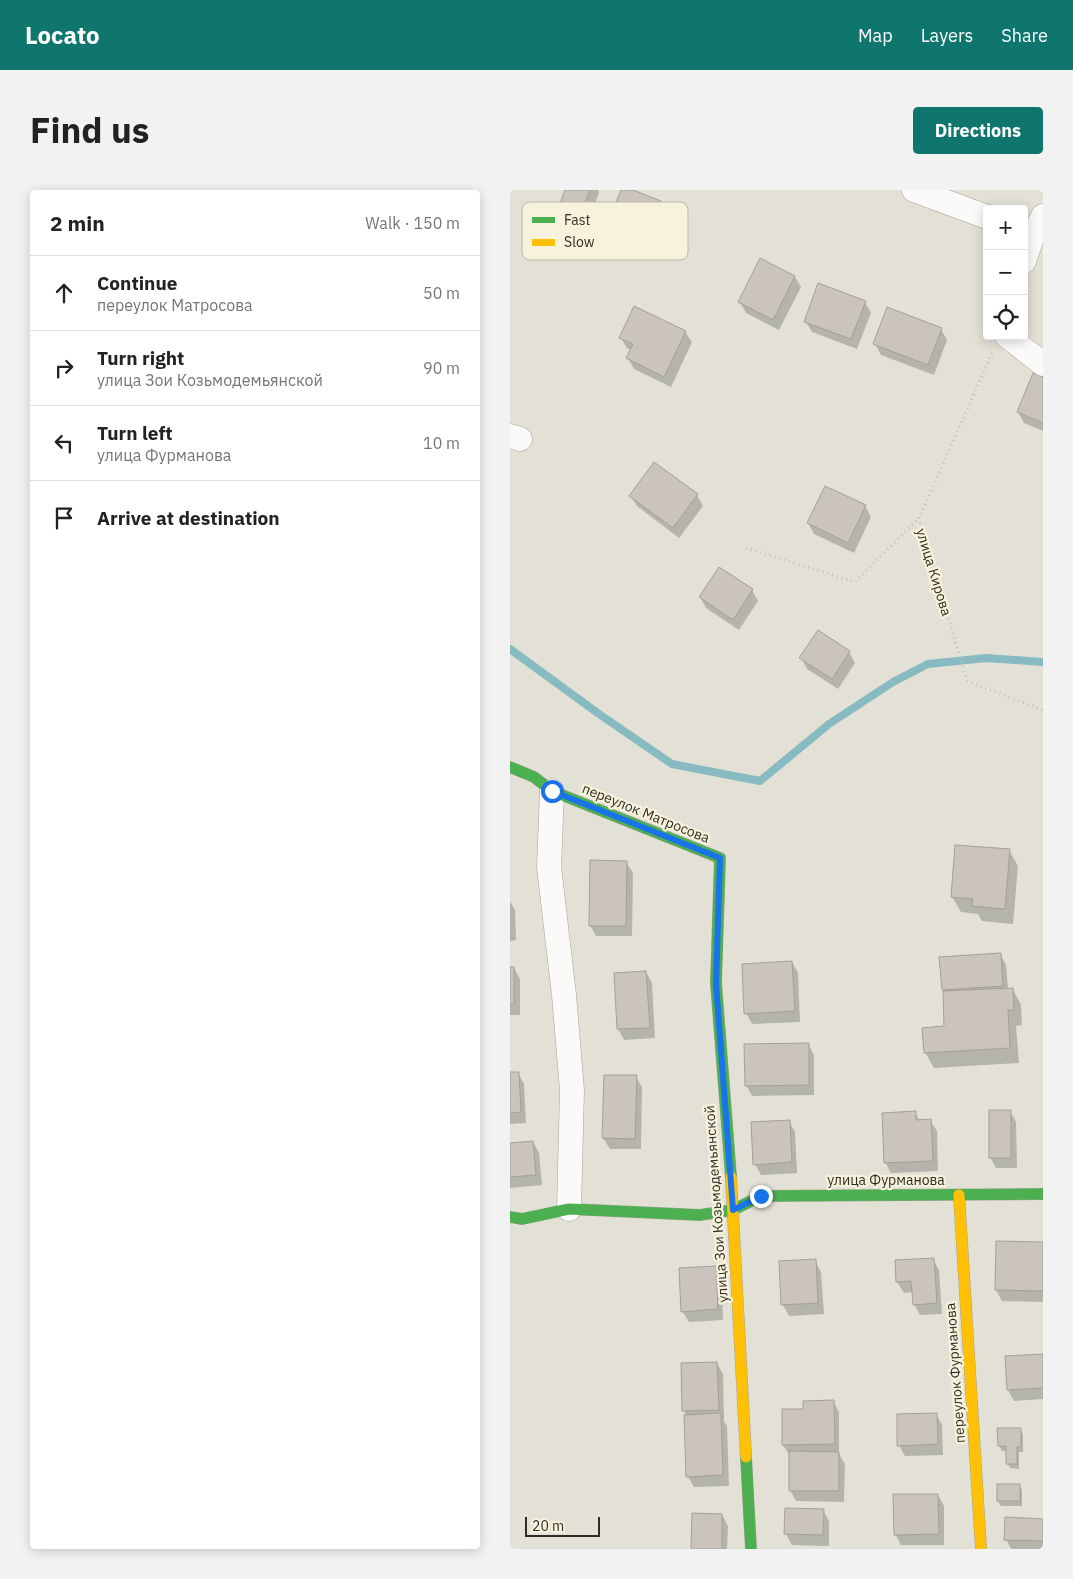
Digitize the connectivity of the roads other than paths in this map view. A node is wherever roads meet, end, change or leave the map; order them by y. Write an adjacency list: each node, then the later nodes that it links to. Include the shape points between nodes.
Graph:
1 (914, 190): 2 (street)
2 (983, 216)
3 (1033, 227): 4 (street)
4 (1027, 250)
5 (1001, 341): 6 (street)
6 (1043, 364)
7 (510, 767): 8 (street, переулок Матросова)
8 (552, 791): 9 (street, переулок Матросова); 12 (street, via 549,867 572,1090)
9 (720, 858): 13 (street, улица Зои Козьмодемьянской, via 716,984)
10 (1043, 1194): 11 (street, улица Фурманова)
11 (959, 1195): 13 (street, улица Фурманова, via 761,1196); 16 (street, переулок Фурманова)
12 (569, 1209): 13 (street, улица Фурманова, via 700,1216); 14 (street, улица Фурманова, via 522,1219)
13 (733, 1210): 15 (street, улица Зои Козьмодемьянской)
14 (510, 1217)
15 (751, 1549)
16 (981, 1549)

